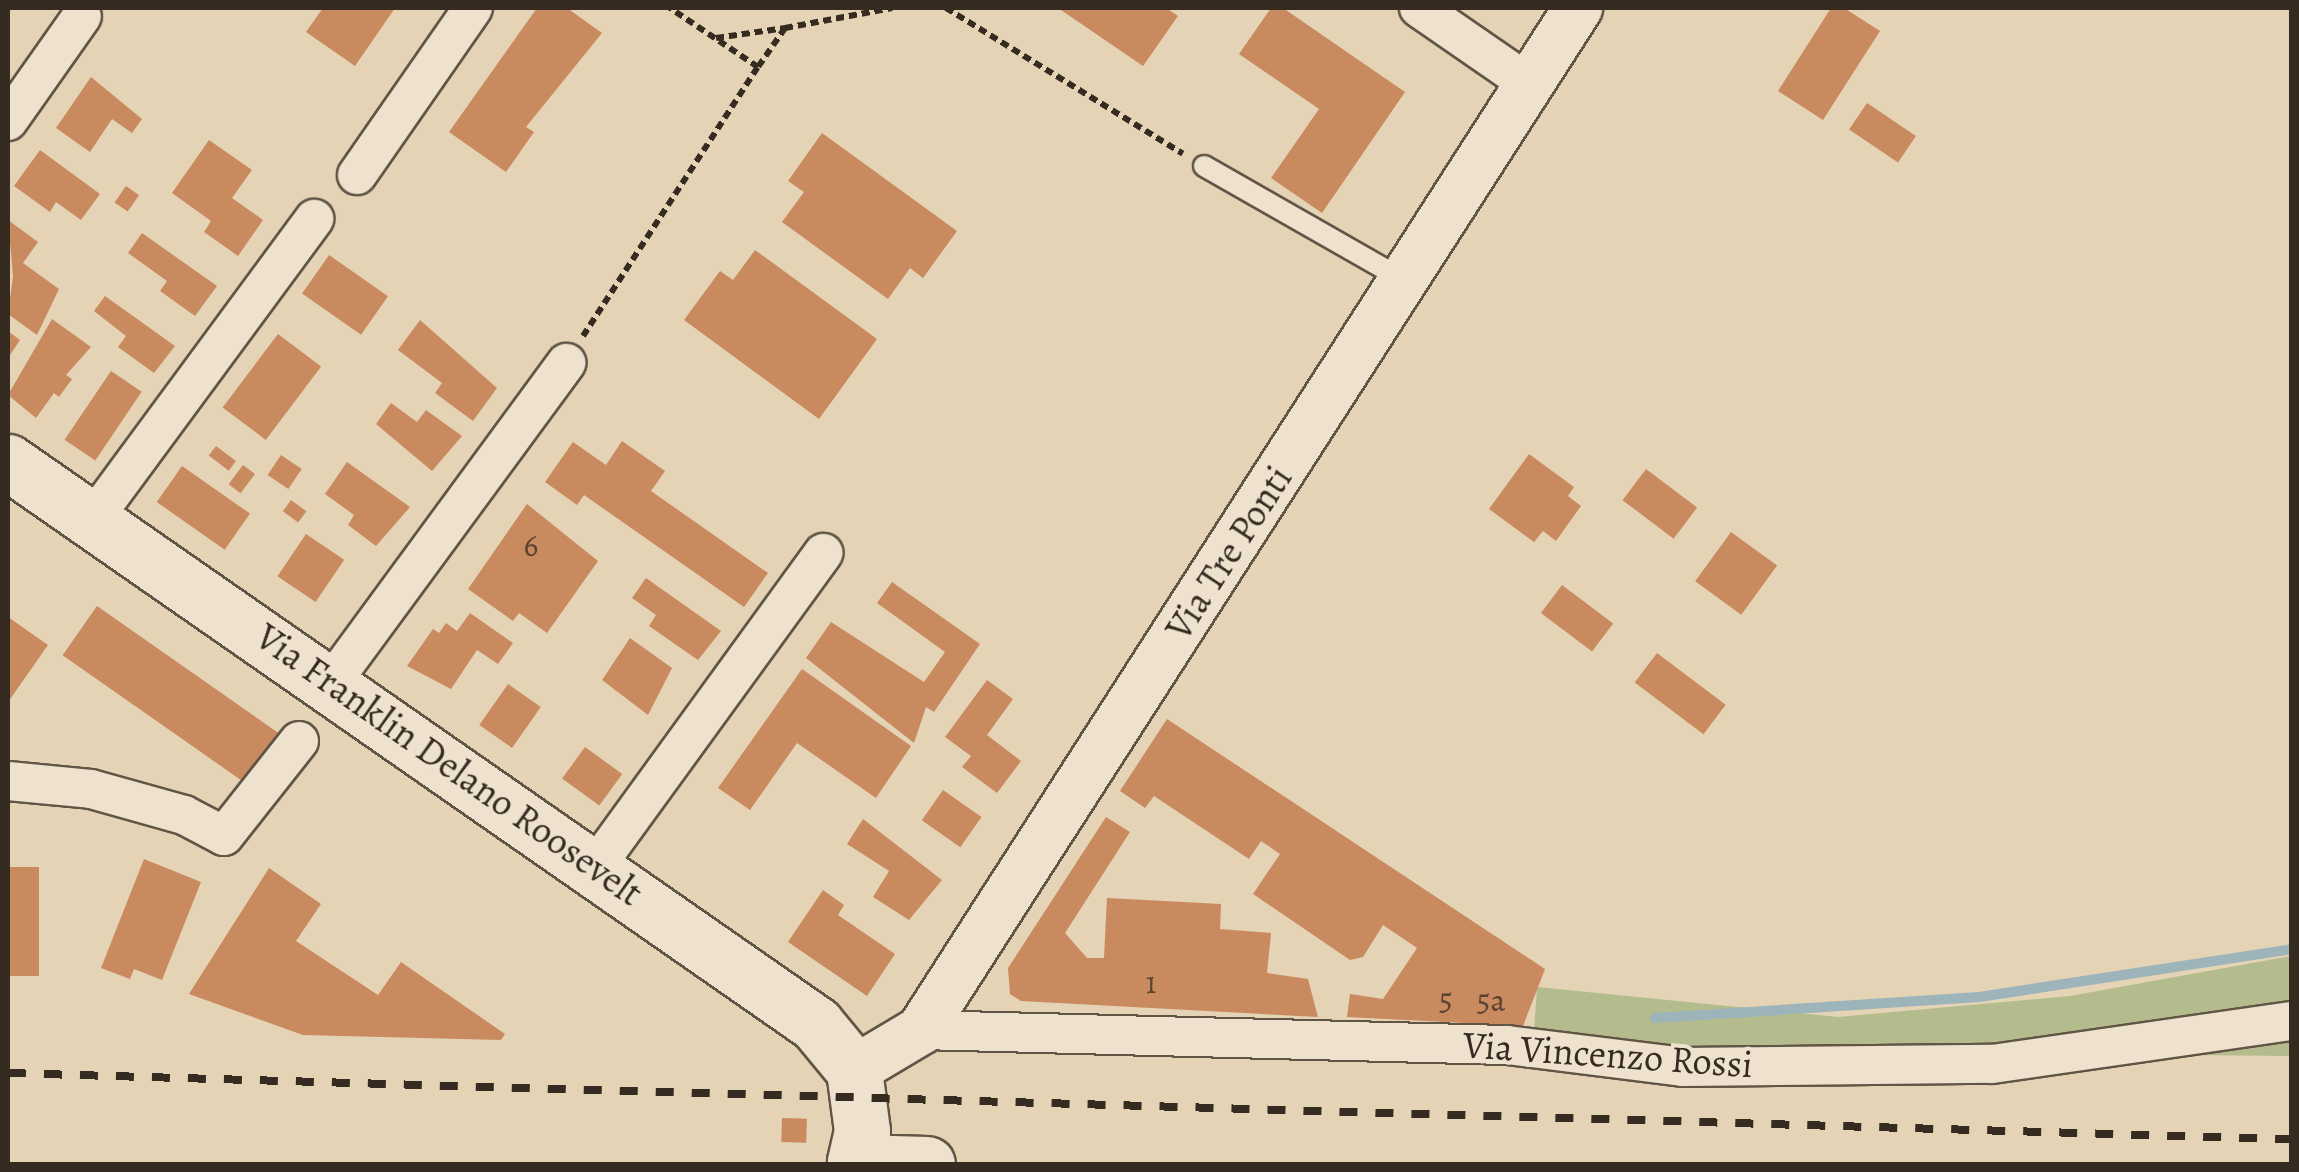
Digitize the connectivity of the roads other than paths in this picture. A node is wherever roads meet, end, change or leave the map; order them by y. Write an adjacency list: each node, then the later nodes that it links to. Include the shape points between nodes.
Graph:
1 (473, 8): 8 (street)
2 (1419, 8): 5 (street)
3 (1578, 8): 5 (street, Via Tre Ponti)
4 (82, 16): 6 (street)
5 (1529, 84): 10 (street, Via Tre Ponti)
6 (8, 121)
7 (1204, 166): 10 (lane)
8 (357, 175)
9 (314, 219): 13 (street)
10 (1404, 280): 20 (street, Via Tre Ponti)
11 (566, 363): 15 (street)
12 (8, 462): 13 (main road, Via Franklin Delano Roosevelt)
13 (92, 519): 15 (main road, Via Franklin Delano Roosevelt)
14 (823, 553): 18 (street)
15 (332, 682): 18 (main road, Via Franklin Delano Roosevelt)
16 (299, 741): 17 (street, via 224,836 184,815 91,789)
17 (8, 782)
18 (596, 866): 21 (main road, Via Franklin Delano Roosevelt, via 816,1024)
19 (2292, 1022): 20 (street, Via Vincenzo Rossi, via 1992,1064 1722,1067 1506,1045)
20 (922, 1030): 21 (street, Via Tre Ponti)
21 (857, 1083): 22 (main road, via 862,1132)
22 (854, 1163): 23 (main road)
23 (928, 1164)

